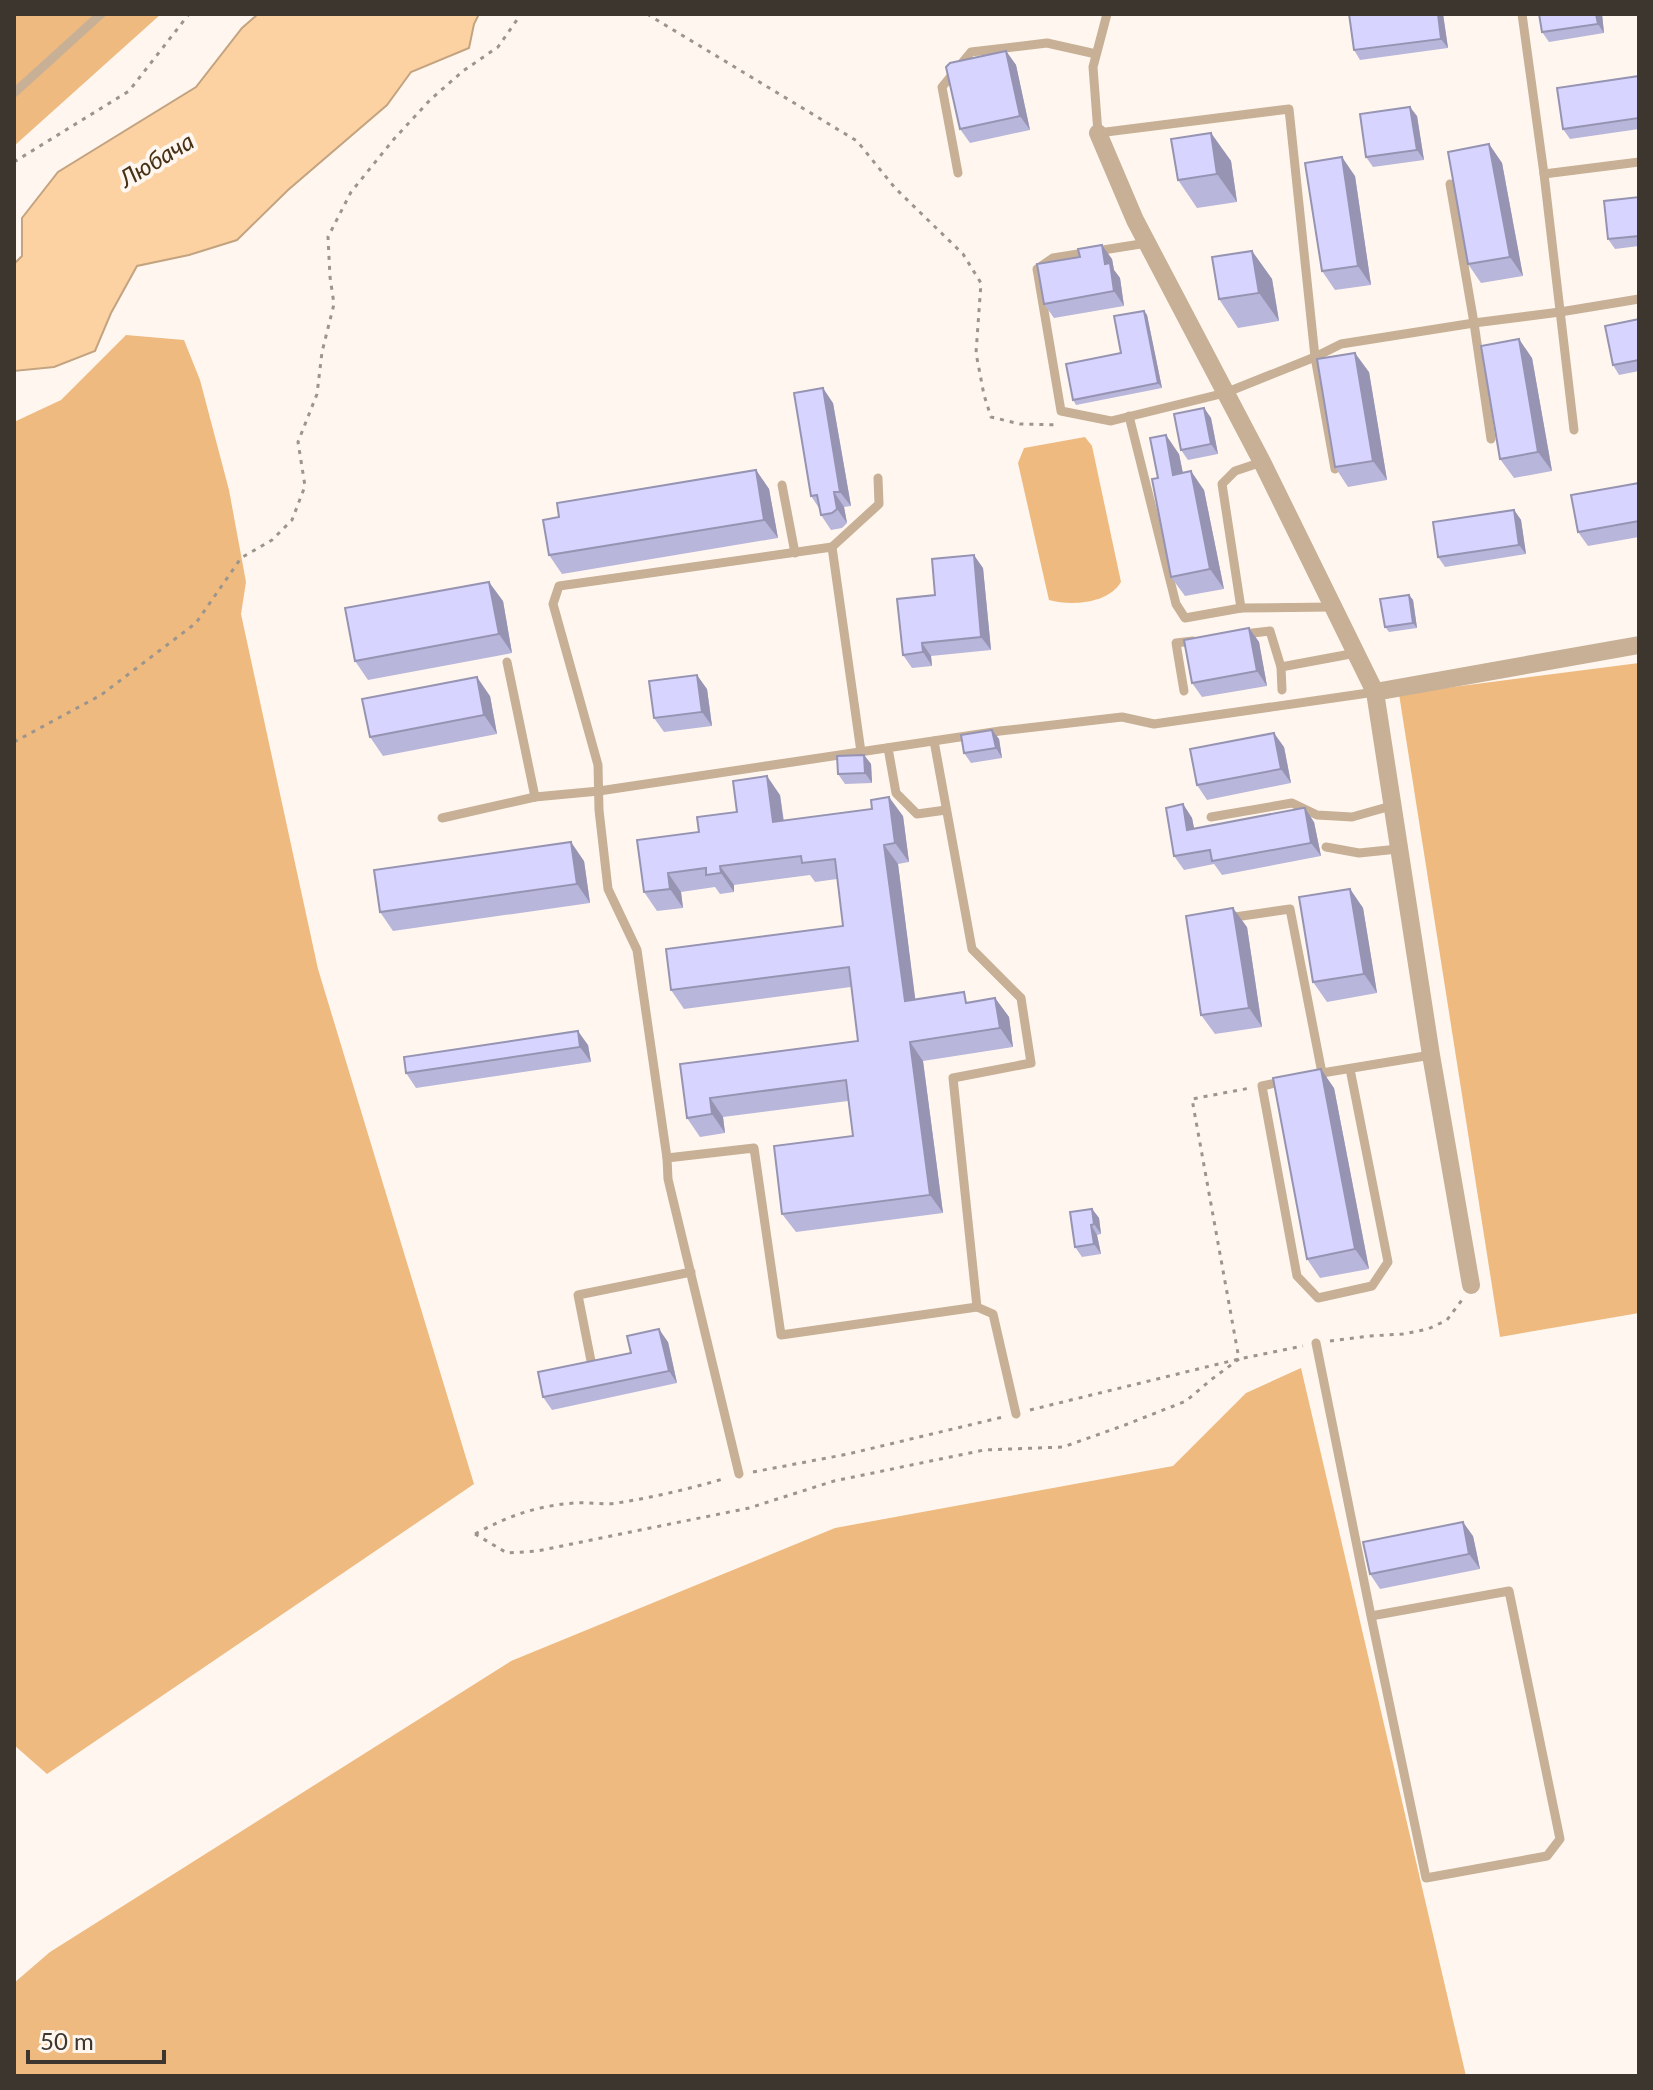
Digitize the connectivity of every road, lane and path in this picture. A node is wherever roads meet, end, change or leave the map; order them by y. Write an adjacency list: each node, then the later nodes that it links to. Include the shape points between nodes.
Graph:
1 (101, 14): 8 (lane)
2 (189, 14): 10 (path, via 129,91)
3 (647, 14): 22 (path, via 857,141 895,188 963,254 981,283 976,353 991,417 1020,424)
4 (1107, 14): 7 (lane)
5 (1522, 14): 13 (lane)
6 (522, 15): 43 (path, via 498,47 430,100 394,139 351,192 328,237 334,304 317,394 298,442 305,486 292,520 272,540 241,558 196,623 101,695)
7 (1096, 54): 9 (lane); 12 (lane, via 1047,43 971,52 942,87)
8 (14, 93)
9 (1098, 133): 15 (street); 19 (lane, via 1289,109)
10 (14, 162)
11 (1639, 162): 13 (lane)
12 (958, 173)
13 (1544, 174): 17 (lane)
14 (1450, 184): 18 (lane)
15 (1147, 243): 20 (street); 21 (lane, via 1053,258 1037,269 1061,411 1111,421)
16 (1639, 299): 17 (lane)
17 (1560, 312): 18 (lane); 23 (lane)
18 (1474, 323): 19 (lane, via 1341,344); 24 (lane)
19 (1315, 357): 20 (lane); 26 (lane)
20 (1225, 393): 21 (lane); 25 (street)
21 (1129, 416): 32 (lane, via 1176,604 1185,618)
22 (1069, 424)
23 (1574, 430)
24 (1491, 439)
25 (1262, 462): 31 (street); 32 (lane, via 1235,471 1222,484)
26 (1335, 469)
27 (878, 478): 29 (lane, via 879,504)
28 (782, 485): 30 (lane)
29 (832, 547): 30 (lane); 45 (lane)
30 (795, 553): 46 (lane, via 559,586 553,604 598,765)
31 (1332, 607): 32 (lane); 36 (street)
32 (1241, 608)
33 (1239, 635): 38 (lane, via 1270,631)
34 (1208, 639): 40 (lane, via 1176,643)
35 (1639, 645): 41 (street)
36 (1356, 653): 38 (lane); 41 (street)
37 (507, 662): 47 (lane)
38 (1281, 667): 39 (lane)
39 (1282, 690)
40 (1184, 691)
41 (1375, 692): 42 (lane, via 1154,724 1122,717); 48 (street)
42 (934, 741): 44 (lane); 49 (lane)
43 (14, 742)
44 (888, 748): 45 (lane); 49 (lane, via 896,793 917,814)
45 (861, 752): 46 (lane)
46 (599, 791): 47 (lane); 61 (lane, via 608,889 637,950)
47 (535, 797): 51 (lane)
48 (1391, 806): 50 (lane, via 1352,817 1317,815 1292,803); 53 (street)
49 (946, 810): 64 (lane, via 972,949 1021,998 1031,1063 953,1078)
50 (1211, 817)
51 (442, 818)
52 (1326, 847): 53 (lane, via 1359,853)
53 (1398, 849): 55 (street)
54 (1220, 919): 57 (lane, via 1290,909)
55 (1431, 1055): 56 (lane); 63 (street)
56 (1350, 1069): 57 (lane); 60 (lane, via 1388,1262 1372,1286 1318,1298 1297,1276)
57 (1322, 1073): 58 (lane)
58 (1307, 1077)
59 (1292, 1080): 60 (lane)
60 (1262, 1086): 66 (path, via 1192,1099)
61 (667, 1158): 62 (lane); 64 (lane, via 754,1148 781,1335)
62 (691, 1272): 67 (lane, via 578,1295); 69 (lane)
63 (1471, 1285): 65 (path, via 1447,1320 1428,1329)
64 (977, 1307): 68 (lane, via 993,1314)
65 (1316, 1343): 66 (path); 70 (lane)
66 (1239, 1359): 68 (path); 69 (path, via 1186,1401 1063,1447 984,1450 834,1481 749,1508 537,1551 507,1553 475,1534 536,1508 613,1504)
67 (591, 1361)
68 (1016, 1414): 69 (path)
69 (739, 1474)
70 (1371, 1616): 70 (lane, via 1509,1591 1560,1839 1547,1856 1426,1878)

